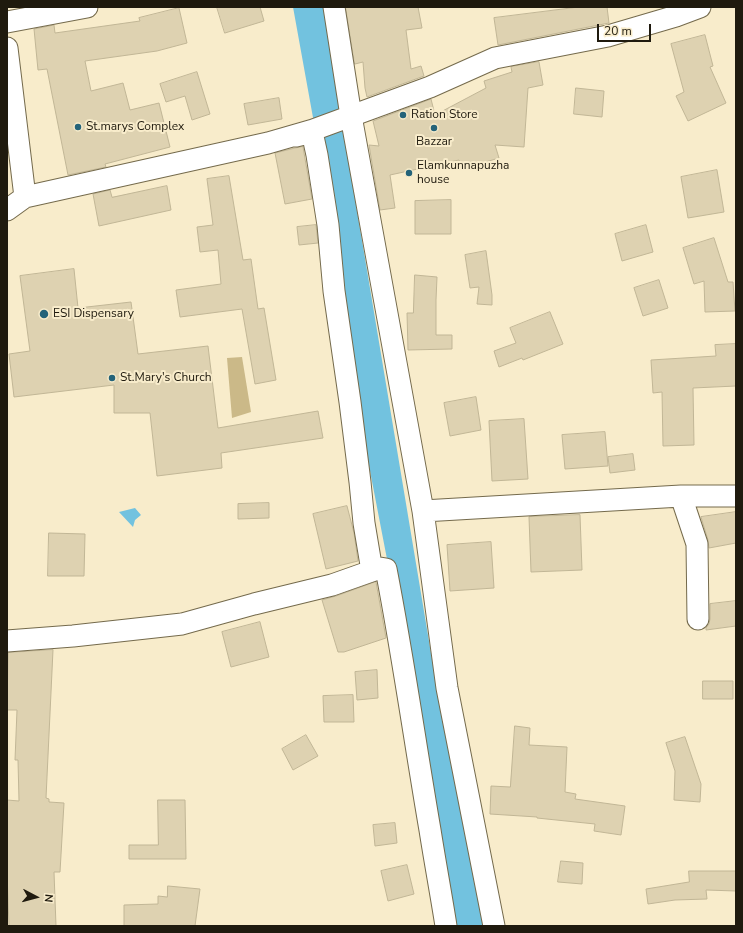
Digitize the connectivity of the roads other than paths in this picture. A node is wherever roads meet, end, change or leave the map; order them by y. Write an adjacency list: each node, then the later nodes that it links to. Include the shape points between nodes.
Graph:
1 (87, 7): 4 (street)
2 (334, 7): 6 (street)
3 (700, 7): 6 (street, via 608,36 495,58 430,87)
4 (7, 22)
5 (7, 48): 8 (street)
6 (351, 116): 7 (street); 12 (street)
7 (268, 143): 8 (street); 13 (street, via 312,132 328,225 334,291)
8 (26, 198): 9 (street)
9 (7, 210)
10 (681, 496): 11 (street); 12 (street); 14 (street, via 697,544)
11 (736, 496)
12 (423, 511): 17 (street, via 447,688)
13 (372, 571): 15 (street, via 332,585 182,624 73,636); 16 (street, via 386,569)
14 (698, 619)
15 (7, 640)
16 (446, 926)
17 (494, 926)

